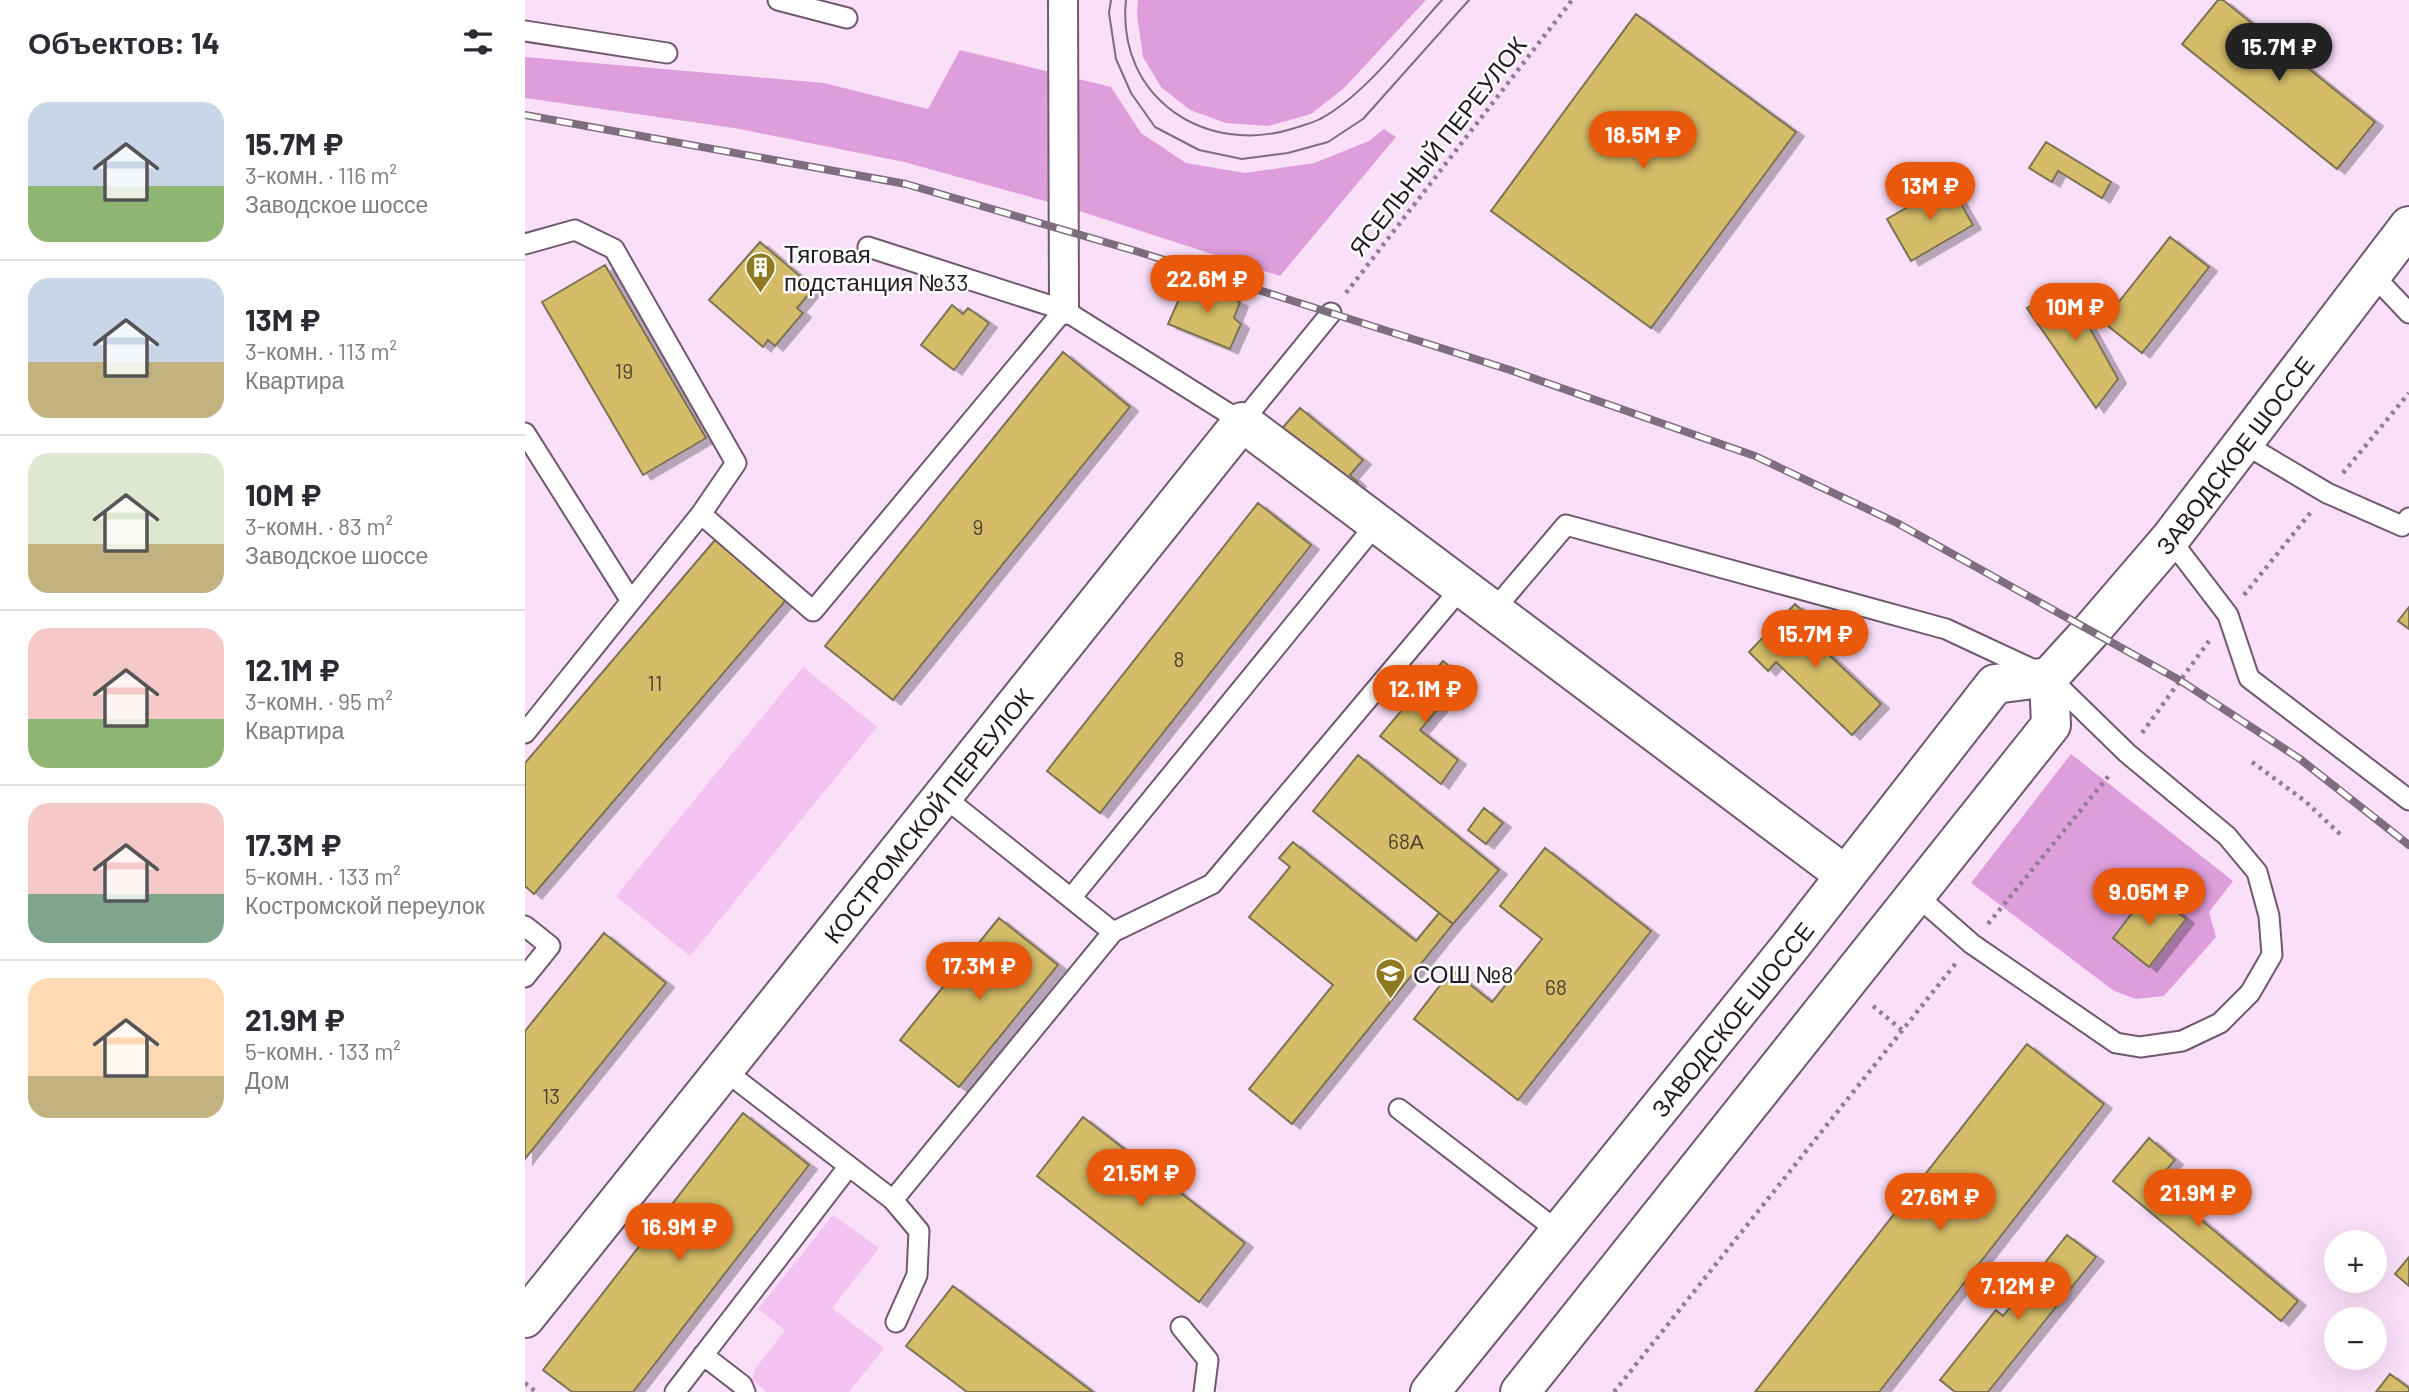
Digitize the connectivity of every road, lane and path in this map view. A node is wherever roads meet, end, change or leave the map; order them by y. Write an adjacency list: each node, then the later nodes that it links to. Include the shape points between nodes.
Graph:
1 (778, 0): 4 (lane)
2 (1063, 0): 11 (street)
3 (1571, 0): 12 (path, ЯСЕЛЬНЫЙ ПЕРЕУЛОК)
4 (847, 18)
5 (525, 31): 6 (lane)
6 (667, 53)
7 (2409, 226): 10 (main road, ЗАВОДСКОЕ ШОССЕ)
8 (525, 244): 19 (lane, via 575,230 614,249 736,463)
9 (868, 247): 11 (lane)
10 (2372, 274): 13 (lane); 17 (main road, ЗАВОДСКОЕ ШОССЕ)
11 (1064, 310): 15 (lane); 19 (lane, via 813,611)
12 (1331, 313): 15 (lane, КОСТРОМСКОЙ ПЕРЕУЛОК)
13 (2409, 313)
14 (2409, 393): 18 (path)
15 (1243, 422): 21 (main road); 31 (main road, КОСТРОМСКОЙ ПЕРЕУЛОК)
16 (525, 433): 24 (lane)
17 (2243, 443): 18 (lane); 22 (main road, ЗАВОДСКОЕ ШОССЕ)
18 (2327, 493): 20 (lane, via 2402,526); 26 (path)
19 (701, 514): 24 (lane)
20 (2409, 518)
21 (1377, 523): 23 (main road); 36 (lane)
22 (2170, 539): 26 (lane); 27 (main road, ЗАВОДСКОЕ ШОССЕ)
23 (1462, 587): 25 (main road); 38 (lane, via 1212,884)
24 (631, 601): 28 (lane)
25 (1493, 611): 27 (lane, via 1566,525 1946,629); 34 (main road)
26 (2228, 615): 29 (path); 32 (lane, via 2249,678)
27 (2049, 677): 29 (lane); 34 (main road, ЗАВОДСКОЕ ШОССЕ, via 1995,684); 35 (main road, via 2051,725)
28 (525, 733)
29 (2127, 753): 39 (path); 39 (lane, via 2227,836 2257,872 2273,955 2250,993 2220,1023 2182,1041 2140,1047 2116,1043)
30 (2252, 762): 33 (path, via 2305,801)
31 (943, 796): 36 (lane); 41 (main road, КОСТРОМСКОЙ ПЕРЕУЛОК)
32 (2409, 800)
33 (2342, 836)
34 (1845, 875): 45 (main road, ЗАВОДСКОЕ ШОССЕ)
35 (1916, 895): 39 (lane); 56 (main road)
36 (1071, 898): 38 (lane)
37 (525, 926): 40 (lane, via 550,946)
38 (1113, 932): 44 (lane)
39 (1972, 944): 57 (path)
40 (525, 977)
41 (723, 1070): 43 (lane); 46 (main road, КОСТРОМСКОЙ ПЕРЕУЛОК)
42 (1399, 1109): 45 (lane)
43 (849, 1166): 44 (lane); 49 (lane)
44 (893, 1200): 47 (lane, via 919,1231 917,1275)
45 (1559, 1232): 55 (main road, ЗАВОДСКОЕ ШОССЕ)
46 (525, 1318)
47 (895, 1321)
48 (1181, 1327): 54 (lane, via 1208,1360)
49 (703, 1355): 52 (lane); 53 (lane)
50 (525, 1383): 51 (path)
51 (536, 1392)
52 (674, 1392)
53 (745, 1392)
54 (1204, 1392)
55 (1430, 1392)
56 (1520, 1392)
57 (1614, 1392)

